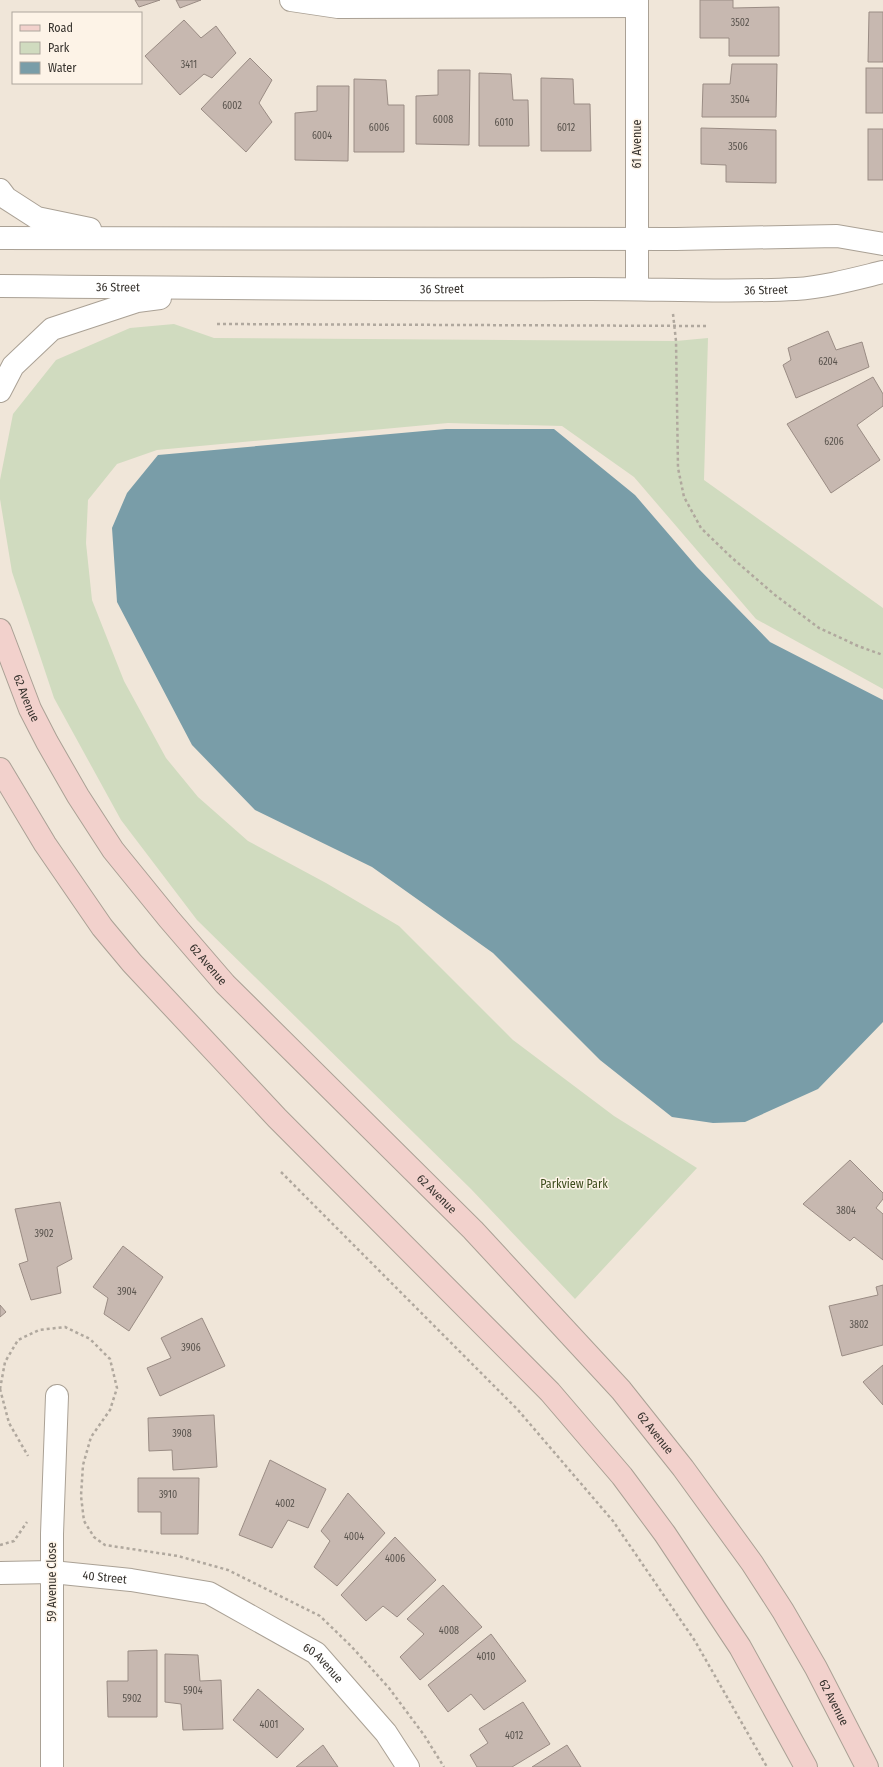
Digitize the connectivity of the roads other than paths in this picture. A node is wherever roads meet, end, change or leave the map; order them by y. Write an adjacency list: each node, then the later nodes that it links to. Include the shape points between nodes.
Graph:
1 (291, 0): 2 (street, via 338,7)
2 (637, 3): 5 (street, 61 Avenue)
3 (0, 190): 6 (street, via 6,198 37,218)
4 (0, 238): 6 (street)
5 (637, 238): 6 (street); 7 (street, via 837,236); 11 (street, 61 Avenue)
6 (138, 239)
7 (883, 244)
8 (883, 272): 11 (street, 36 Street, via 837,284 797,289)
9 (0, 286): 10 (street, 36 Street)
10 (231, 288): 11 (street, 36 Street); 12 (street, via 137,301 52,329 13,366)
11 (637, 288)
12 (0, 391)
13 (0, 630): 22 (main road, 62 Avenue, via 30,709 43,735 113,850 225,984 473,1230 621,1390 683,1468 752,1563 816,1668)
14 (0, 769): 21 (main road, via 45,844 102,927 132,963 272,1113 550,1392 622,1476 665,1534 740,1647)
15 (57, 1396): 16 (street, 59 Avenue Close)
16 (52, 1572): 17 (street, 40 Street); 18 (street, 40 Street, via 131,1580); 19 (street, 59 Avenue Close)
17 (0, 1573)
18 (209, 1593): 20 (street, 60 Avenue, via 316,1653 386,1733)
19 (52, 1767)
20 (408, 1767)
21 (806, 1767)
22 (867, 1767)

